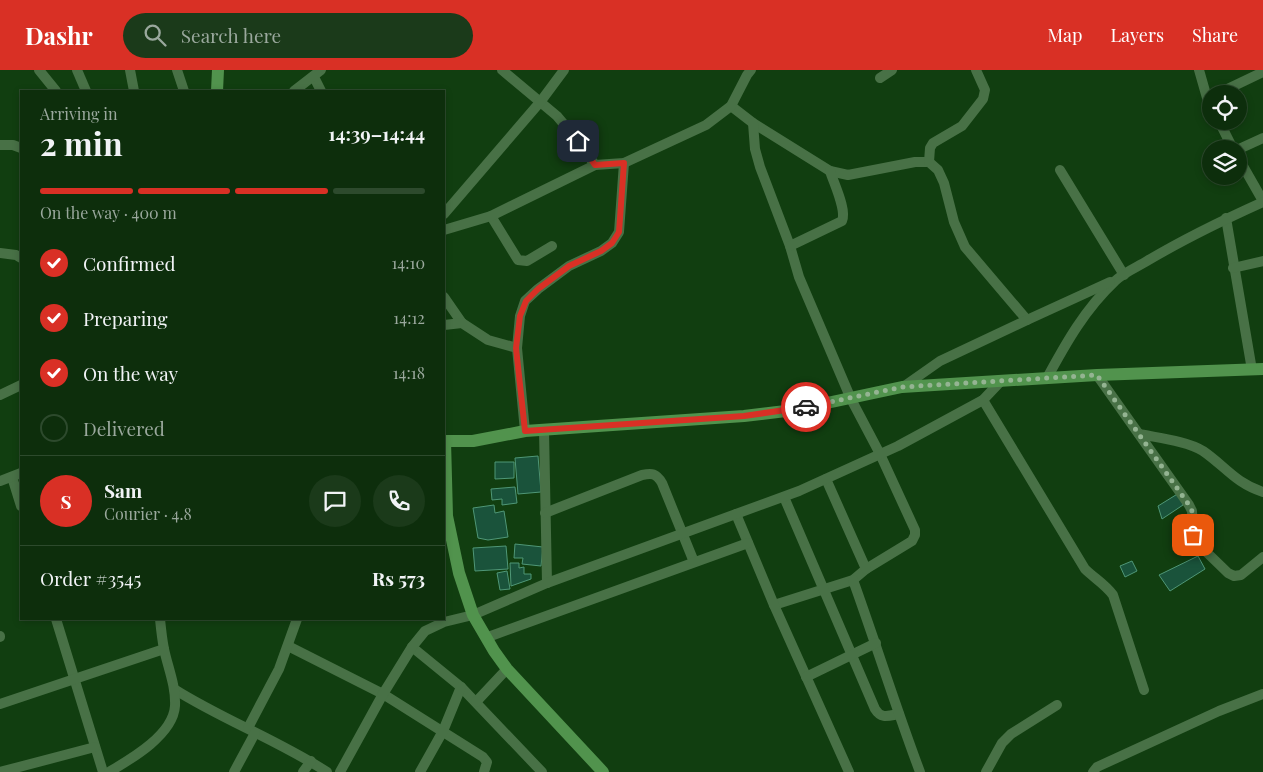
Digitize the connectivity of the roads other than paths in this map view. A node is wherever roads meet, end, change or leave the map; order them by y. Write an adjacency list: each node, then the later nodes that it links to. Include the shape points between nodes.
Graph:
1 (39, 70): 17 (street)
2 (77, 70): 18 (street)
3 (130, 70): 19 (street)
4 (177, 70): 20 (street)
5 (218, 70): 21 (street)
6 (502, 70): 24 (street)
7 (564, 70): 24 (street)
8 (751, 70): 25 (street)
9 (892, 70): 14 (street)
10 (976, 70): 31 (street, via 985,90 983,99 962,126 932,143)
11 (1199, 70): 15 (street)
12 (1263, 72): 16 (street)
13 (318, 74): 22 (street); 23 (street)
14 (880, 78)
15 (1204, 85)
16 (1236, 85)
17 (55, 90)
18 (86, 90)
19 (134, 90)
20 (184, 90)
21 (217, 90)
22 (295, 90)
23 (321, 90)
24 (540, 100): 33 (street, via 562,122); 38 (street)
25 (731, 106): 26 (street); 32 (street, via 706,125)
26 (753, 123): 35 (street); 43 (street, via 760,167)
27 (1263, 138): 29 (street)
28 (0, 145): 30 (street)
29 (1247, 145)
30 (20, 148)
31 (929, 162): 35 (street, via 848,174); 50 (street, via 938,170 944,183 964,247)
32 (624, 163): 33 (street); 53 (street, via 619,232 612,243 569,266 526,301 520,316)
33 (595, 165): 39 (street)
34 (1060, 170): 48 (street)
35 (830, 171): 43 (street, via 842,205 842,221)
36 (1247, 173): 37 (street)
37 (1263, 202): 40 (street)
38 (445, 213)
39 (491, 216): 41 (street); 42 (street, via 518,260 527,261)
40 (1226, 218): 47 (street); 48 (street)
41 (445, 230)
42 (552, 246)
43 (790, 246): 61 (street, via 799,277)
44 (0, 253): 45 (street)
45 (20, 257)
46 (1263, 261): 47 (street)
47 (1233, 268): 54 (street)
48 (1120, 277): 50 (street); 56 (street, via 1083,315)
49 (445, 298): 51 (street)
50 (1026, 320): 59 (street, via 940,361)
51 (462, 322): 52 (street); 53 (street, via 488,340)
52 (445, 325)
53 (516, 348): 64 (street)
54 (1258, 370): 55 (street)
55 (1097, 375): 56 (street); 65 (street)
56 (1047, 378): 57 (street)
57 (1000, 382): 59 (street); 62 (street)
58 (20, 385): 60 (street)
59 (902, 387): 61 (street)
60 (0, 395)
61 (851, 399): 63 (street, via 744,416); 67 (street)
62 (983, 400): 67 (street); 103 (street, via 1085,569 1113,595)
63 (544, 430): 64 (street); 74 (street)
64 (525, 431): 66 (street, via 473,441)
65 (1139, 434): 71 (street, via 1201,450 1236,479); 79 (street, via 1189,505 1193,535 1201,547 1234,576 1241,576)
66 (445, 441): 76 (street)
67 (880, 454): 69 (street); 81 (street, via 915,535 912,541)
68 (17, 475): 70 (street); 73 (street)
69 (826, 479): 72 (street); 81 (street)
70 (0, 481)
71 (1263, 492)
72 (784, 497): 75 (street); 84 (street)
73 (20, 498)
74 (546, 513): 77 (street, via 642,474 652,473 662,483); 83 (street)
75 (736, 514): 77 (street); 78 (street)
76 (445, 517): 86 (street)
77 (682, 533): 80 (street); 83 (street)
78 (748, 543): 80 (street); 85 (street)
79 (1263, 556)
80 (694, 562): 92 (street)
81 (866, 569): 82 (street)
82 (853, 580): 84 (street); 93 (street)
83 (547, 583): 86 (street)
84 (824, 589): 85 (street); 97 (street)
85 (774, 605): 99 (street)
86 (473, 615): 91 (street); 92 (street)
87 (56, 620): 100 (street)
88 (160, 620): 96 (street)
89 (297, 620): 94 (street)
90 (425, 620): 91 (street)
91 (431, 628): 95 (street)
92 (488, 638): 98 (street)
93 (876, 643): 97 (street); 109 (street)
94 (288, 646): 104 (street); 110 (street)
95 (412, 647): 101 (street); 104 (street)
96 (164, 649): 100 (street); 102 (street)
97 (852, 654): 99 (street); 109 (street, via 878,714 884,717)
98 (507, 669): 106 (street); 114 (street)
99 (806, 677): 125 (street)
100 (75, 679): 107 (street); 112 (street)
101 (461, 687): 106 (street); 111 (street)
102 (174, 689): 110 (street, via 202,707); 117 (street, via 175,708 160,735 134,757)
103 (1144, 690)
104 (383, 694): 111 (street); 121 (street)
105 (1263, 694): 128 (street, via 1097,766)
106 (476, 702): 124 (street)
107 (0, 704)
108 (1057, 705): 127 (street, via 1010,734)
109 (899, 714): 126 (street)
110 (252, 731): 113 (street); 118 (street)
111 (443, 731): 122 (street); 123 (street, via 483,757 487,762)
112 (95, 747): 115 (street); 116 (street)
113 (310, 761): 119 (street); 120 (street)
114 (595, 769)
115 (0, 772)
116 (103, 772)
117 (109, 772)
118 (234, 772)
119 (303, 772)
120 (327, 772)
121 (340, 772)
122 (420, 772)
123 (484, 772)
124 (542, 772)
125 (849, 772)
126 (920, 772)
127 (986, 772)
128 (1093, 772)

